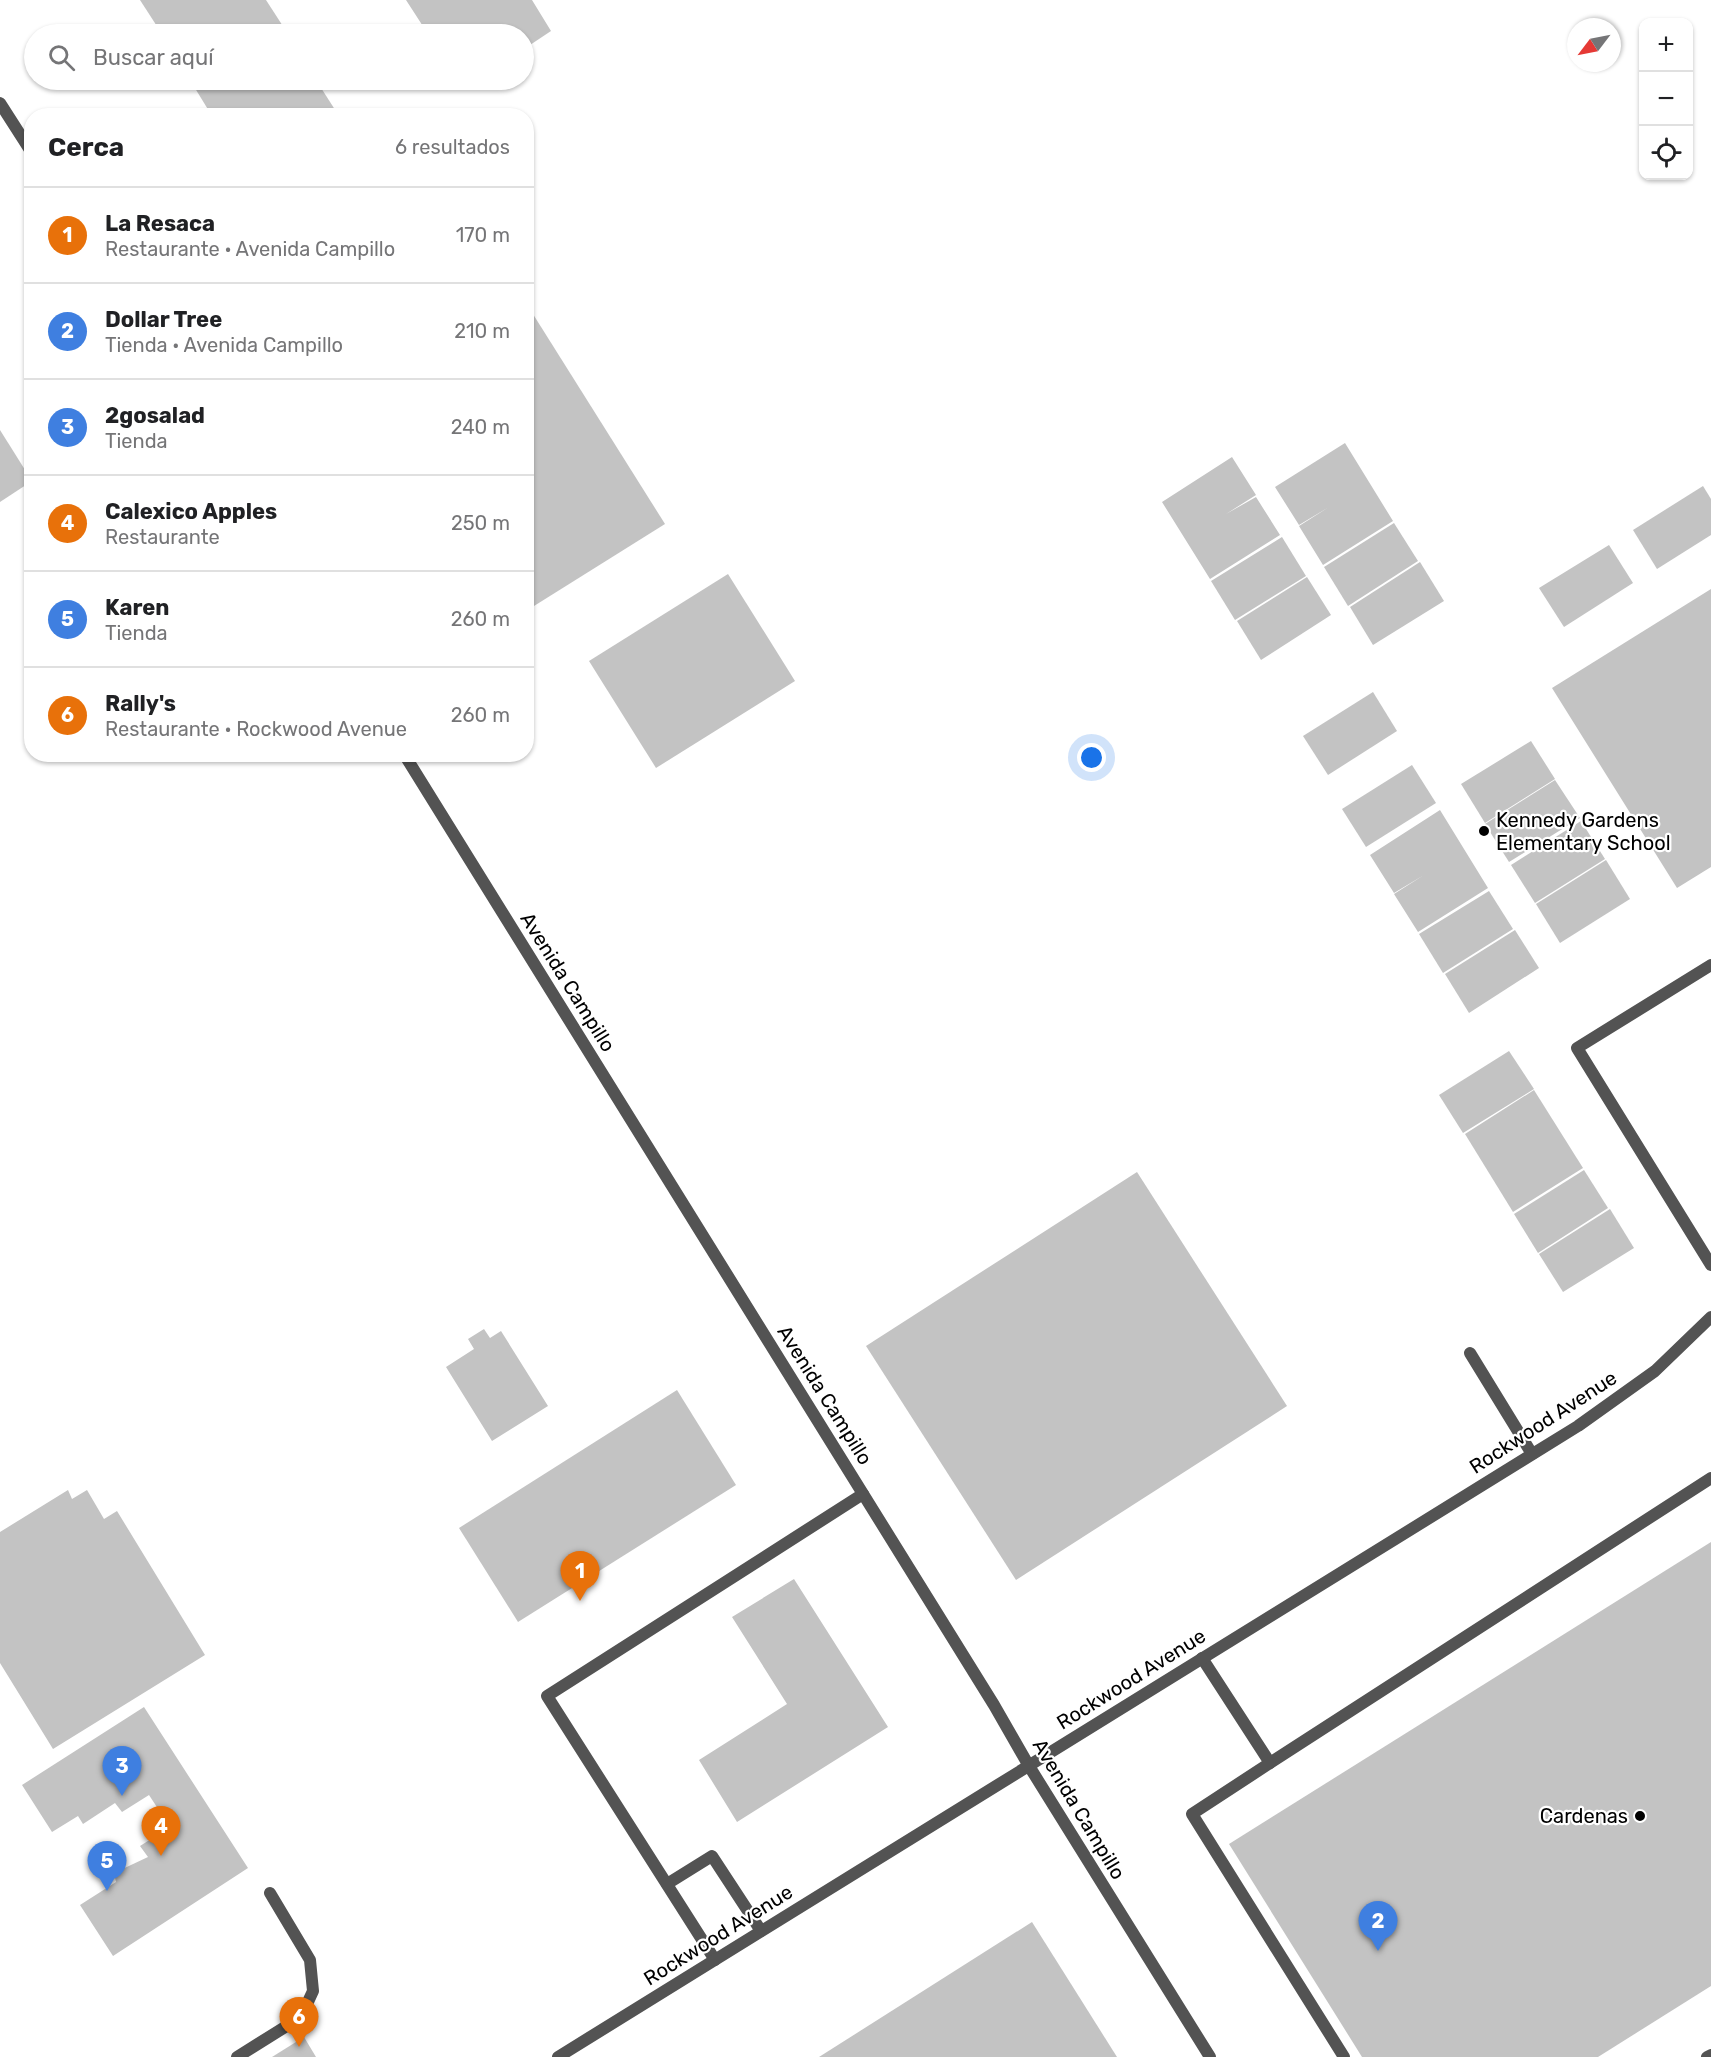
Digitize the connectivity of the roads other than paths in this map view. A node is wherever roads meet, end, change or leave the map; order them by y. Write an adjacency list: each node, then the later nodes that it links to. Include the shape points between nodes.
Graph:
1 (0, 102): 2 (street)
2 (24, 140)
3 (409, 762): 10 (street, Avenida Campillo)
4 (1711, 965): 5 (street, via 1577,1048)
5 (1711, 1265)
6 (1711, 1317): 8 (street, Rockwood Avenue, via 1655,1371)
7 (1470, 1353): 8 (street)
8 (1532, 1454): 11 (street, Rockwood Avenue)
9 (1711, 1478): 12 (street)
10 (863, 1494): 13 (street, Avenida Campillo); 14 (street, via 548,1696)
11 (1202, 1658): 12 (street); 13 (street, Rockwood Avenue)
12 (1270, 1762): 22 (street, via 1192,1814)
13 (1029, 1766): 16 (street, Rockwood Avenue); 21 (street, Avenida Campillo)
14 (667, 1884): 16 (street, via 712,1856); 17 (street)
15 (270, 1893): 19 (street, via 310,1960 313,1991 301,2017)
16 (761, 1931): 17 (street, Rockwood Avenue)
17 (715, 1960): 20 (street, Rockwood Avenue)
18 (1711, 2055): 23 (street)
19 (237, 2057)
20 (558, 2057)
21 (1210, 2057)
22 (1344, 2057)
23 (1707, 2057)

